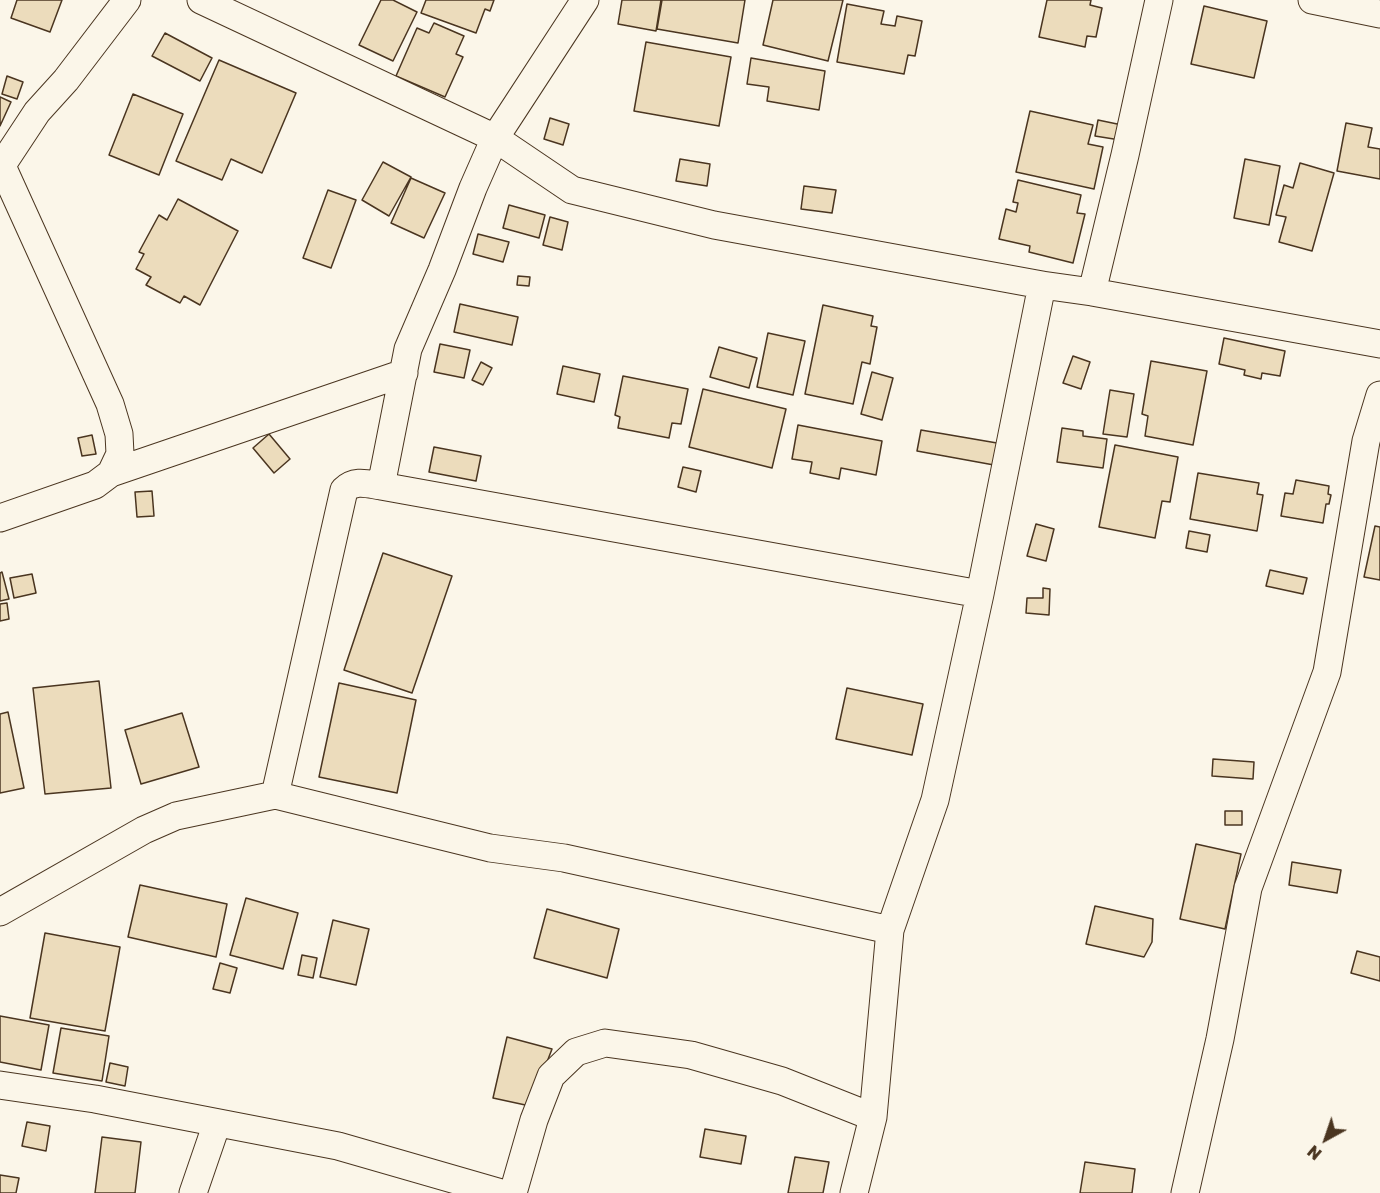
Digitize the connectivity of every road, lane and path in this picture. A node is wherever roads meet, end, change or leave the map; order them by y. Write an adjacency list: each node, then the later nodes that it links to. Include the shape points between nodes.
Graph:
1 (127, 0): 8 (street, via 37,112)
2 (201, 0): 7 (street)
3 (585, 0): 7 (street)
4 (1159, 0): 10 (street)
5 (1312, 0): 6 (street)
6 (1380, 14)
7 (495, 138): 9 (street, via 572,190 714,225); 12 (street, via 408,349)
8 (1, 167): 14 (street, via 110,404 120,454)
9 (1042, 285): 10 (street); 17 (street)
10 (1092, 292): 11 (street)
11 (1380, 344)
12 (404, 373): 14 (street); 15 (street)
13 (1380, 394): 28 (street, via 1366,441 1327,672 1248,888 1220,1039)
14 (111, 473): 16 (street, via 95,485)
15 (381, 486): 17 (street); 18 (street, via 356,483 345,490)
16 (0, 518)
17 (981, 594): 20 (street, via 935,800)
18 (275, 795): 19 (street, via 176,816 144,830); 20 (street, via 490,848 564,858)
19 (0, 912)
20 (890, 930): 22 (street)
21 (0, 1085): 23 (street)
22 (873, 1117): 26 (street, via 782,1080 691,1054 605,1043 576,1052 551,1076); 27 (street)
23 (217, 1123): 24 (street); 25 (street, via 338,1146)
24 (193, 1193)
25 (501, 1193)
26 (513, 1193)
27 (854, 1193)
28 (1185, 1193)

